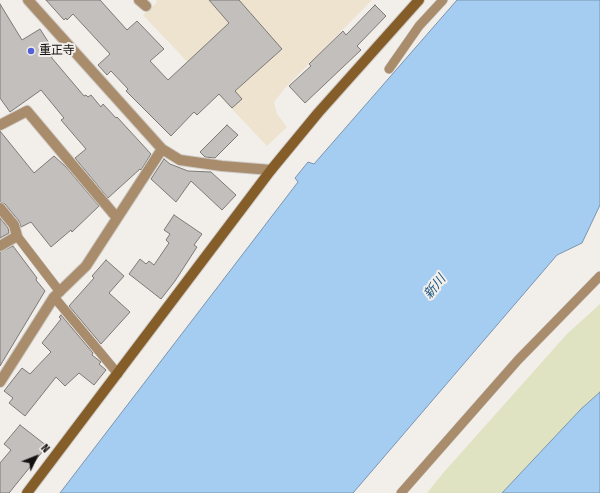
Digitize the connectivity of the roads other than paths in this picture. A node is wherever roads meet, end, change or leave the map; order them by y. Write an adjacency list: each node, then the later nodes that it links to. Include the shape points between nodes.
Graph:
1 (28, 0): 6 (street)
2 (419, 0): 7 (street)
3 (442, 0): 4 (lane)
4 (390, 69)
5 (0, 125): 9 (street, via 27,111)
6 (162, 149): 7 (street, via 180,160); 9 (street)
7 (271, 170): 14 (street)
8 (0, 208): 10 (street, via 14,225)
9 (118, 218): 13 (street, via 86,266)
10 (17, 236): 11 (street); 13 (lane)
11 (0, 246)
12 (600, 276): 17 (lane, via 518,360)
13 (57, 294): 14 (lane); 15 (street)
14 (118, 374): 16 (street)
15 (0, 382)
16 (27, 493)
17 (401, 493)

